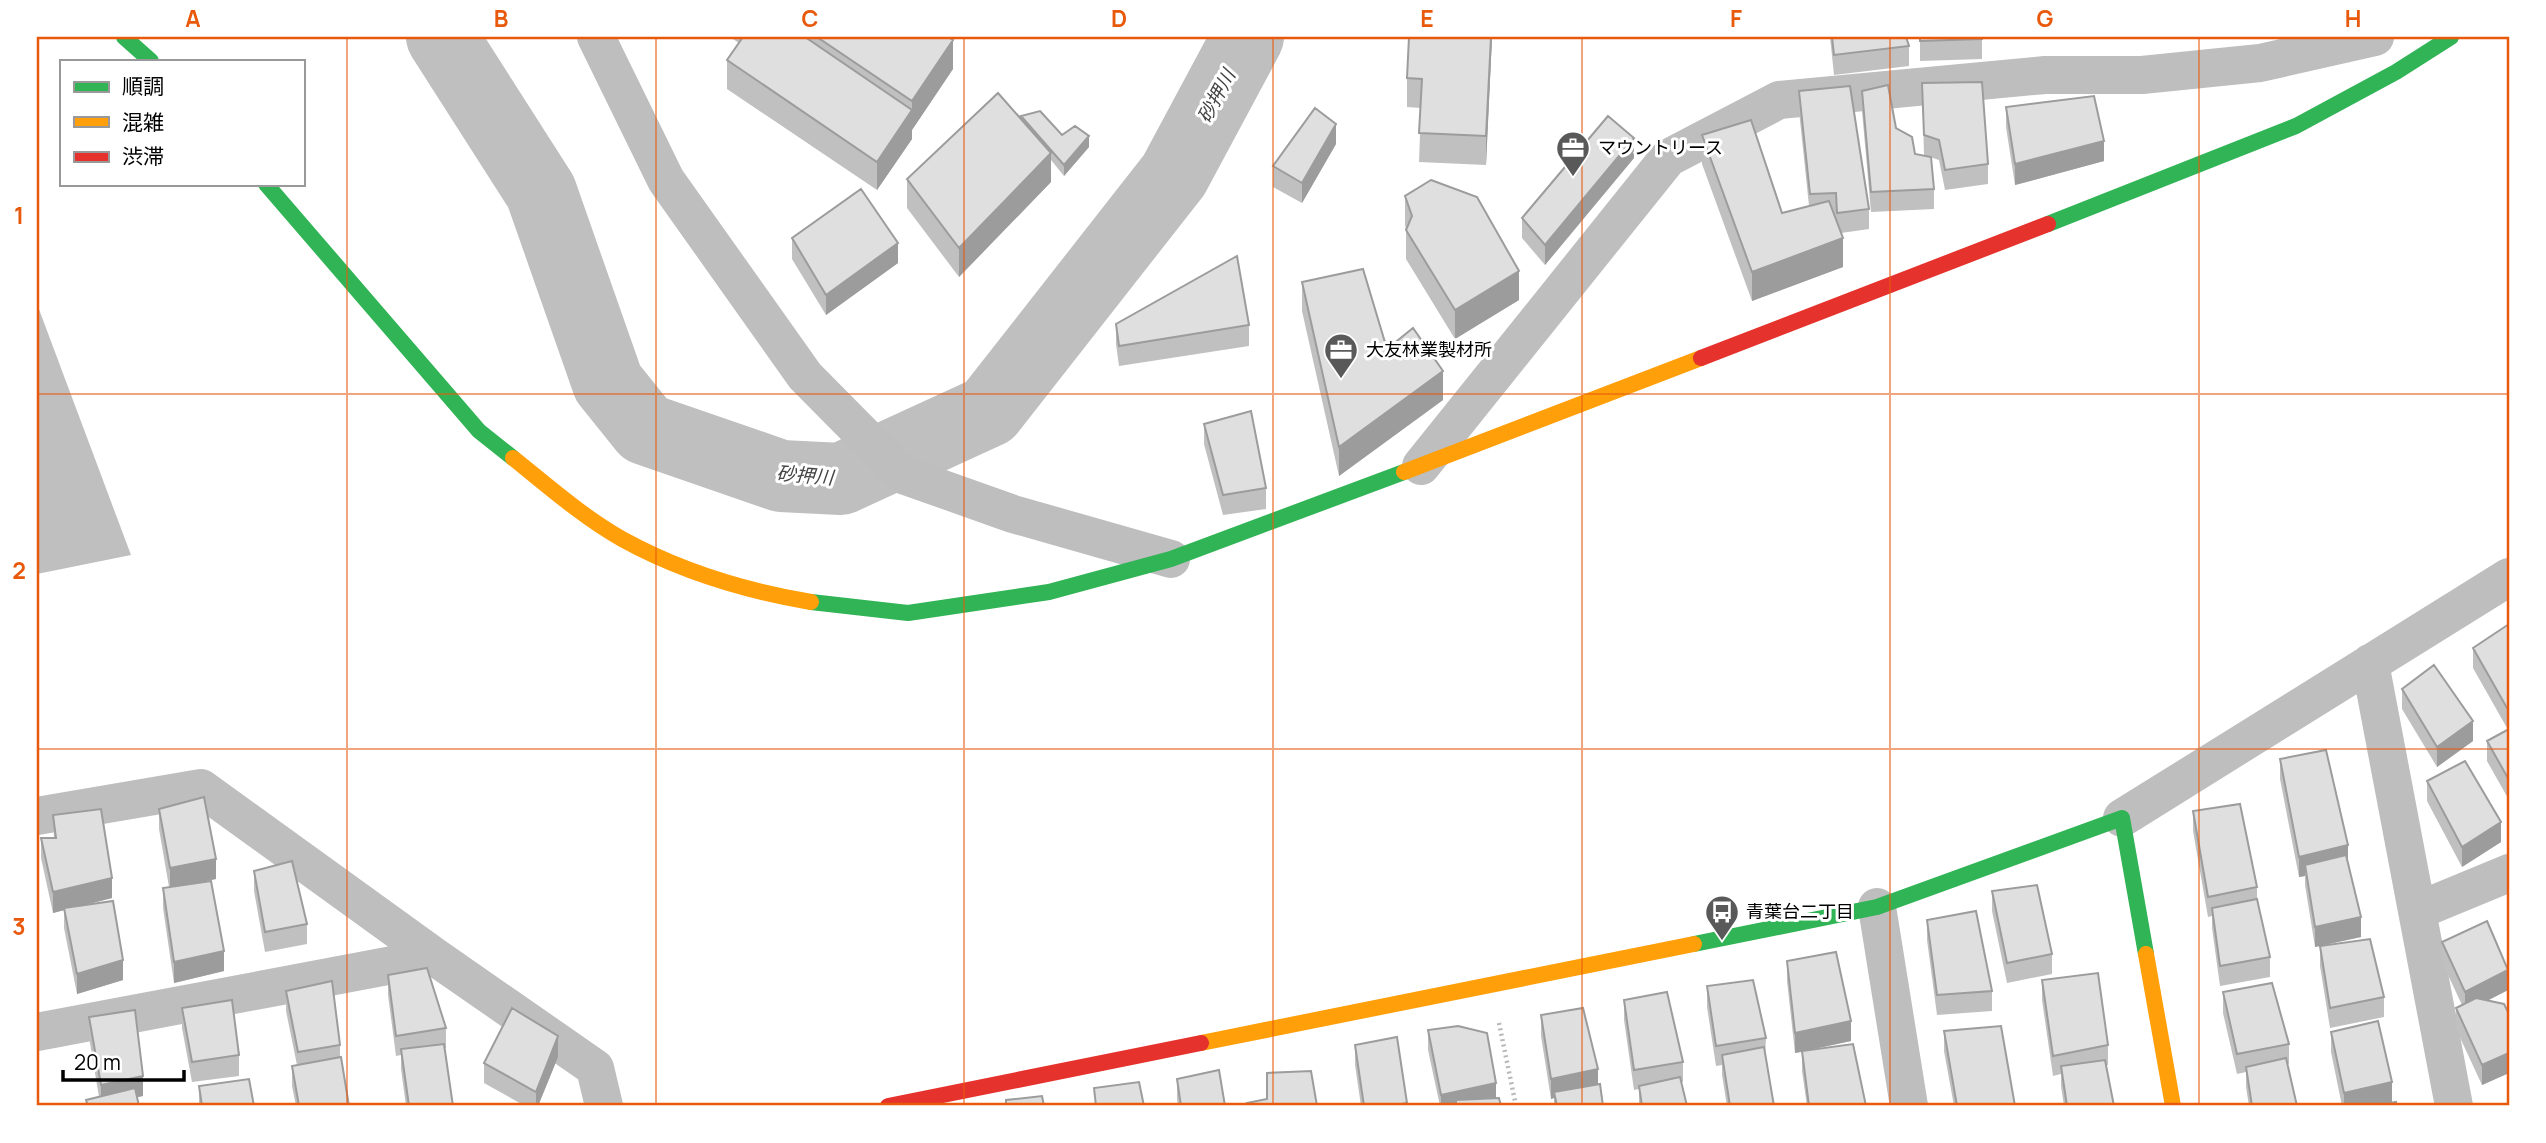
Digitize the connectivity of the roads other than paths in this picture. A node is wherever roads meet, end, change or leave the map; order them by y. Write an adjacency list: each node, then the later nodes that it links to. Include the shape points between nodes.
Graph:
1 (124, 37): 5 (street)
2 (596, 37): 8 (street, via 666,180 806,376 903,475 1013,514)
3 (2375, 37): 7 (street, via 2260,63 2142,75 2045,75 1779,100 1668,158)
4 (2451, 37): 7 (street, via 2296,126)
5 (150, 60)
6 (268, 186): 8 (street, via 479,431 621,538 679,566 774,596 908,613 1049,592)
7 (1421, 466): 8 (street)
8 (1171, 559)
9 (2509, 577): 10 (street)
10 (2370, 663): 12 (street); 15 (street)
11 (37, 817): 16 (street, via 201,788)
12 (2122, 818): 14 (street); 21 (street)
13 (2509, 873): 15 (street)
14 (1877, 906): 19 (street); 20 (street)
15 (2417, 911): 22 (street)
16 (435, 957): 17 (street); 18 (street, via 595,1068)
17 (37, 1032)
18 (604, 1106)
19 (888, 1106)
20 (1909, 1106)
21 (2173, 1106)
22 (2454, 1106)

